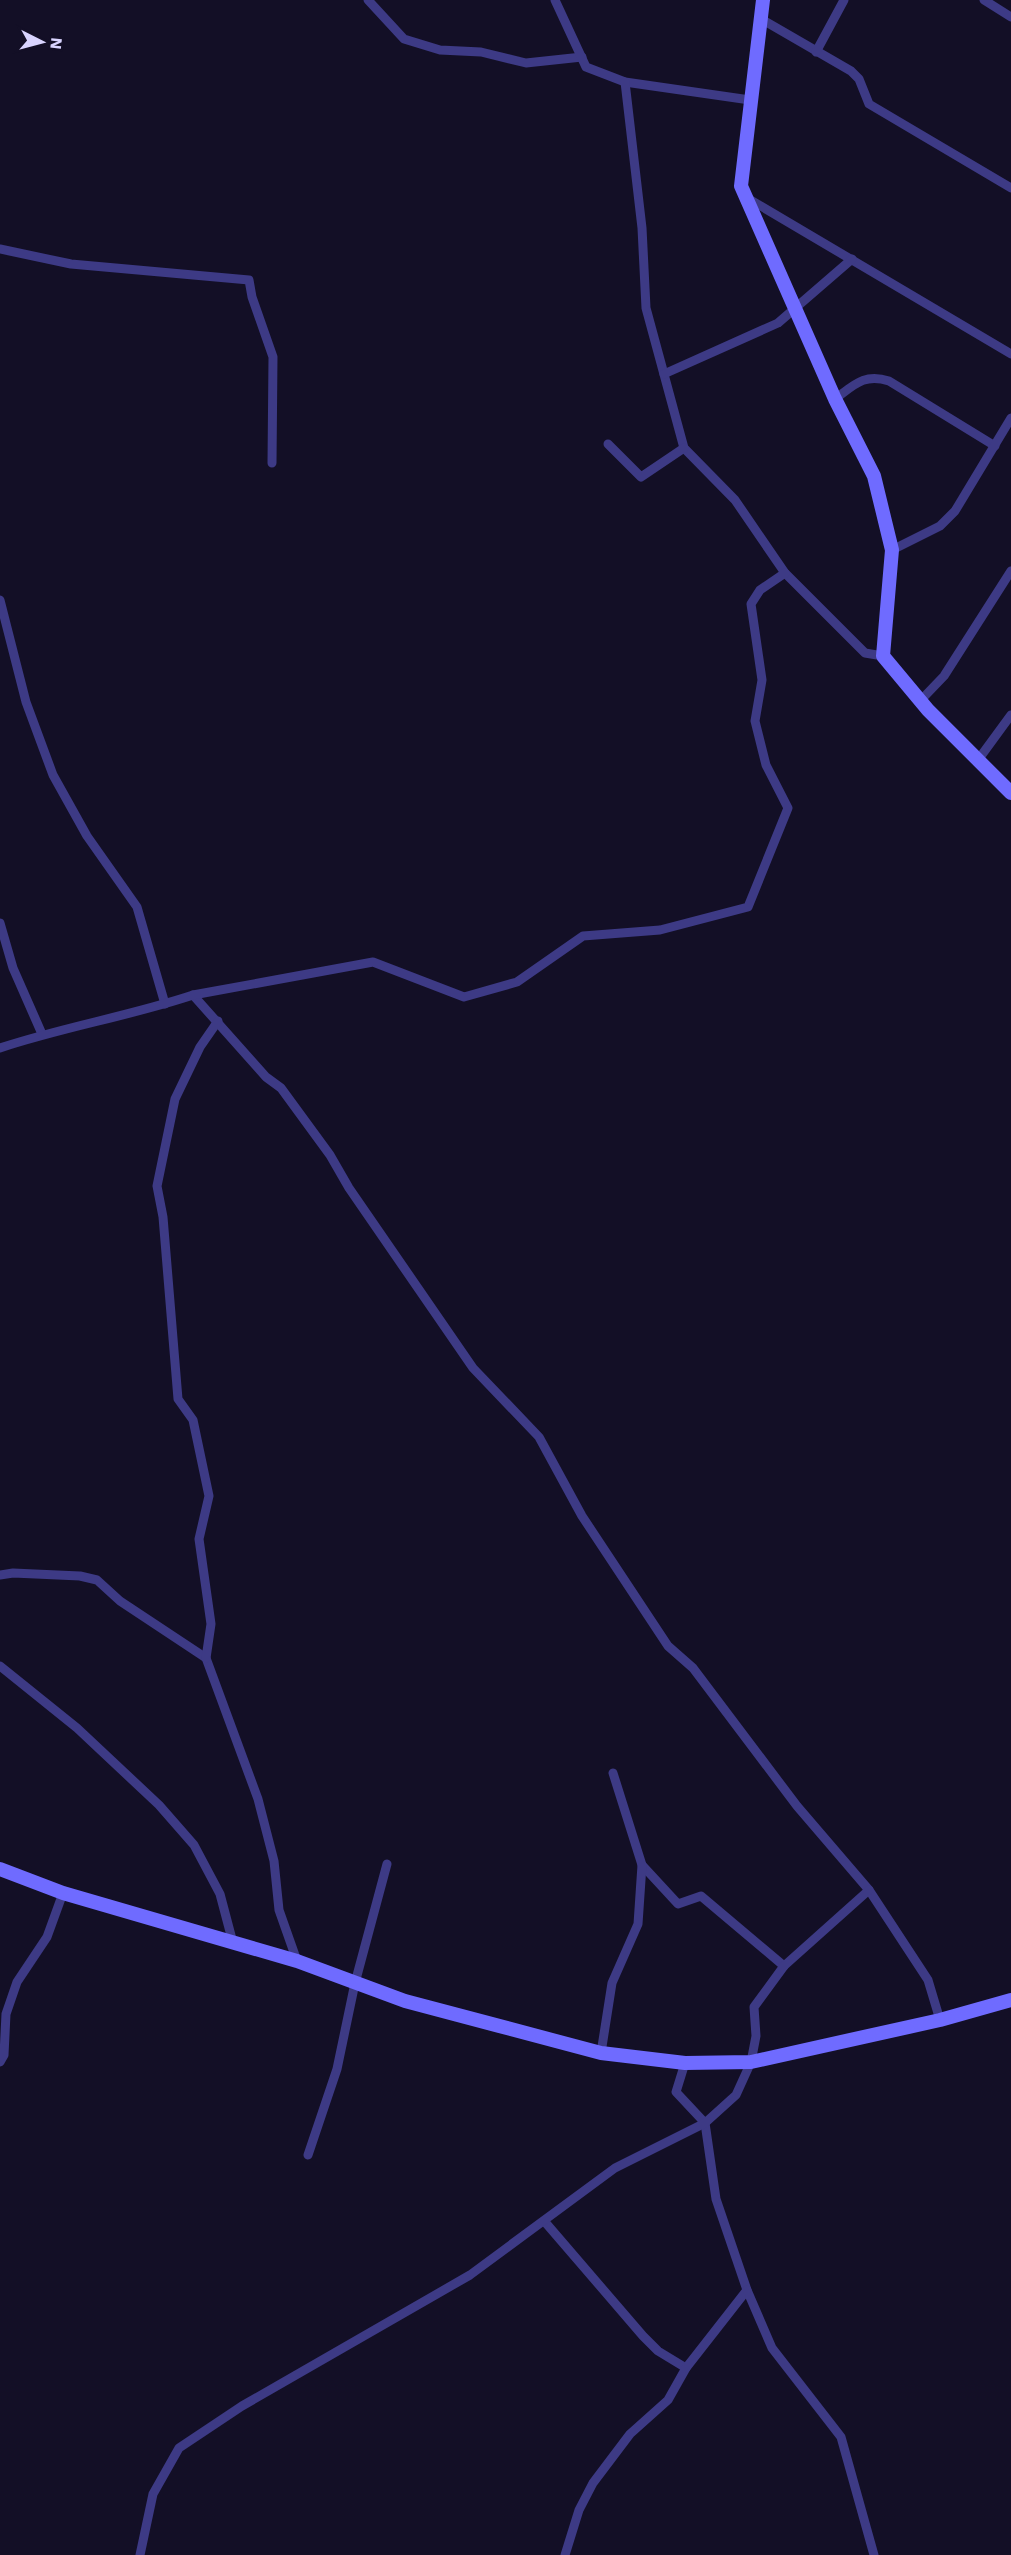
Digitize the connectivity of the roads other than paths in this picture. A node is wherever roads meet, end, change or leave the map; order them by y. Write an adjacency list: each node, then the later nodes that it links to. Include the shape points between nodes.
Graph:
1 (368, 0): 9 (street, via 404,39 440,50 481,52 526,63)
2 (555, 0): 9 (street)
3 (763, 0): 7 (street)
4 (844, 0): 8 (street)
5 (984, 0): 6 (street)
6 (1011, 17)
7 (760, 19): 8 (street); 11 (street)
8 (816, 52): 12 (street, via 859,79 869,105)
9 (582, 57): 10 (street, via 586,67)
10 (625, 82): 11 (street); 18 (street, via 642,228 646,308)
11 (750, 100): 13 (street, via 741,186)
12 (1011, 188)
13 (748, 199): 15 (street); 16 (street)
14 (0, 249): 24 (street, via 71,264 249,280 273,357)
15 (852, 259): 16 (street); 17 (street)
16 (794, 309): 18 (street, via 778,323); 19 (street)
17 (1011, 354)
18 (664, 374): 23 (street)
19 (835, 399): 22 (street, via 868,377 878,377); 25 (street, via 874,476)
20 (1011, 418): 22 (street)
21 (608, 444): 23 (street, via 641,477)
22 (995, 446): 25 (street, via 955,510 940,526)
23 (684, 448): 27 (street, via 735,500)
24 (272, 463)
25 (892, 550): 30 (street)
26 (1011, 571): 28 (street)
27 (785, 573): 30 (street, via 865,653); 36 (street, via 760,590 751,604 762,680 755,721 766,765 788,808 748,907 660,930 583,936 517,982 464,997 373,962)
28 (1007, 588): 31 (street, via 944,676)
29 (0, 600): 37 (street, via 26,702 53,775 87,836 137,907)
30 (883, 657): 31 (street)
31 (921, 700): 33 (street)
32 (1011, 715): 33 (street)
33 (978, 760): 34 (street)
34 (1011, 793)
35 (0, 923): 39 (street, via 13,968)
36 (193, 994): 37 (street); 38 (street)
37 (165, 1004): 39 (street)
38 (218, 1021): 42 (street, via 200,1047 175,1099 157,1186 163,1216 178,1399 193,1420 209,1496 199,1539 211,1624); 48 (street, via 290,1100 473,1368 539,1437 582,1516 668,1646 693,1668 797,1806)
39 (42, 1034): 40 (street)
40 (0, 1048)
41 (0, 1575): 42 (street, via 80,1576 97,1580 120,1601)
42 (206, 1658): 51 (street, via 258,1799 274,1861 279,1910)
43 (0, 1666): 50 (street, via 77,1728 159,1805 194,1845 220,1894)
44 (613, 1773): 46 (street)
45 (387, 1864): 53 (street)
46 (642, 1865): 52 (street, via 678,1904 701,1896); 56 (street, via 638,1924 612,1983)
47 (0, 1869): 49 (street)
48 (869, 1890): 52 (street); 55 (street, via 928,1980)
49 (63, 1893): 50 (street); 57 (street, via 47,1937 17,1982 6,2014 4,2055)
50 (233, 1943): 51 (street)
51 (297, 1961): 53 (street)
52 (784, 1966): 58 (street, via 754,2007 756,2036)
53 (355, 1983): 56 (street, via 405,2001); 61 (street, via 336,2069)
54 (1011, 2000): 55 (street)
55 (940, 2020): 58 (street)
56 (601, 2053): 59 (street)
57 (0, 2062)
58 (751, 2062): 59 (street); 60 (street, via 736,2095)
59 (685, 2063): 60 (street, via 676,2092)
60 (705, 2123): 62 (street, via 615,2168); 63 (street, via 716,2199)
61 (308, 2155)
62 (545, 2222): 64 (street, via 644,2337); 65 (street, via 470,2276 242,2406 178,2448 153,2494)
63 (747, 2290): 64 (street); 67 (street, via 772,2348 842,2437)
64 (686, 2368): 66 (street, via 668,2400 630,2434 592,2483)
65 (140, 2555)
66 (565, 2555)
67 (874, 2555)

